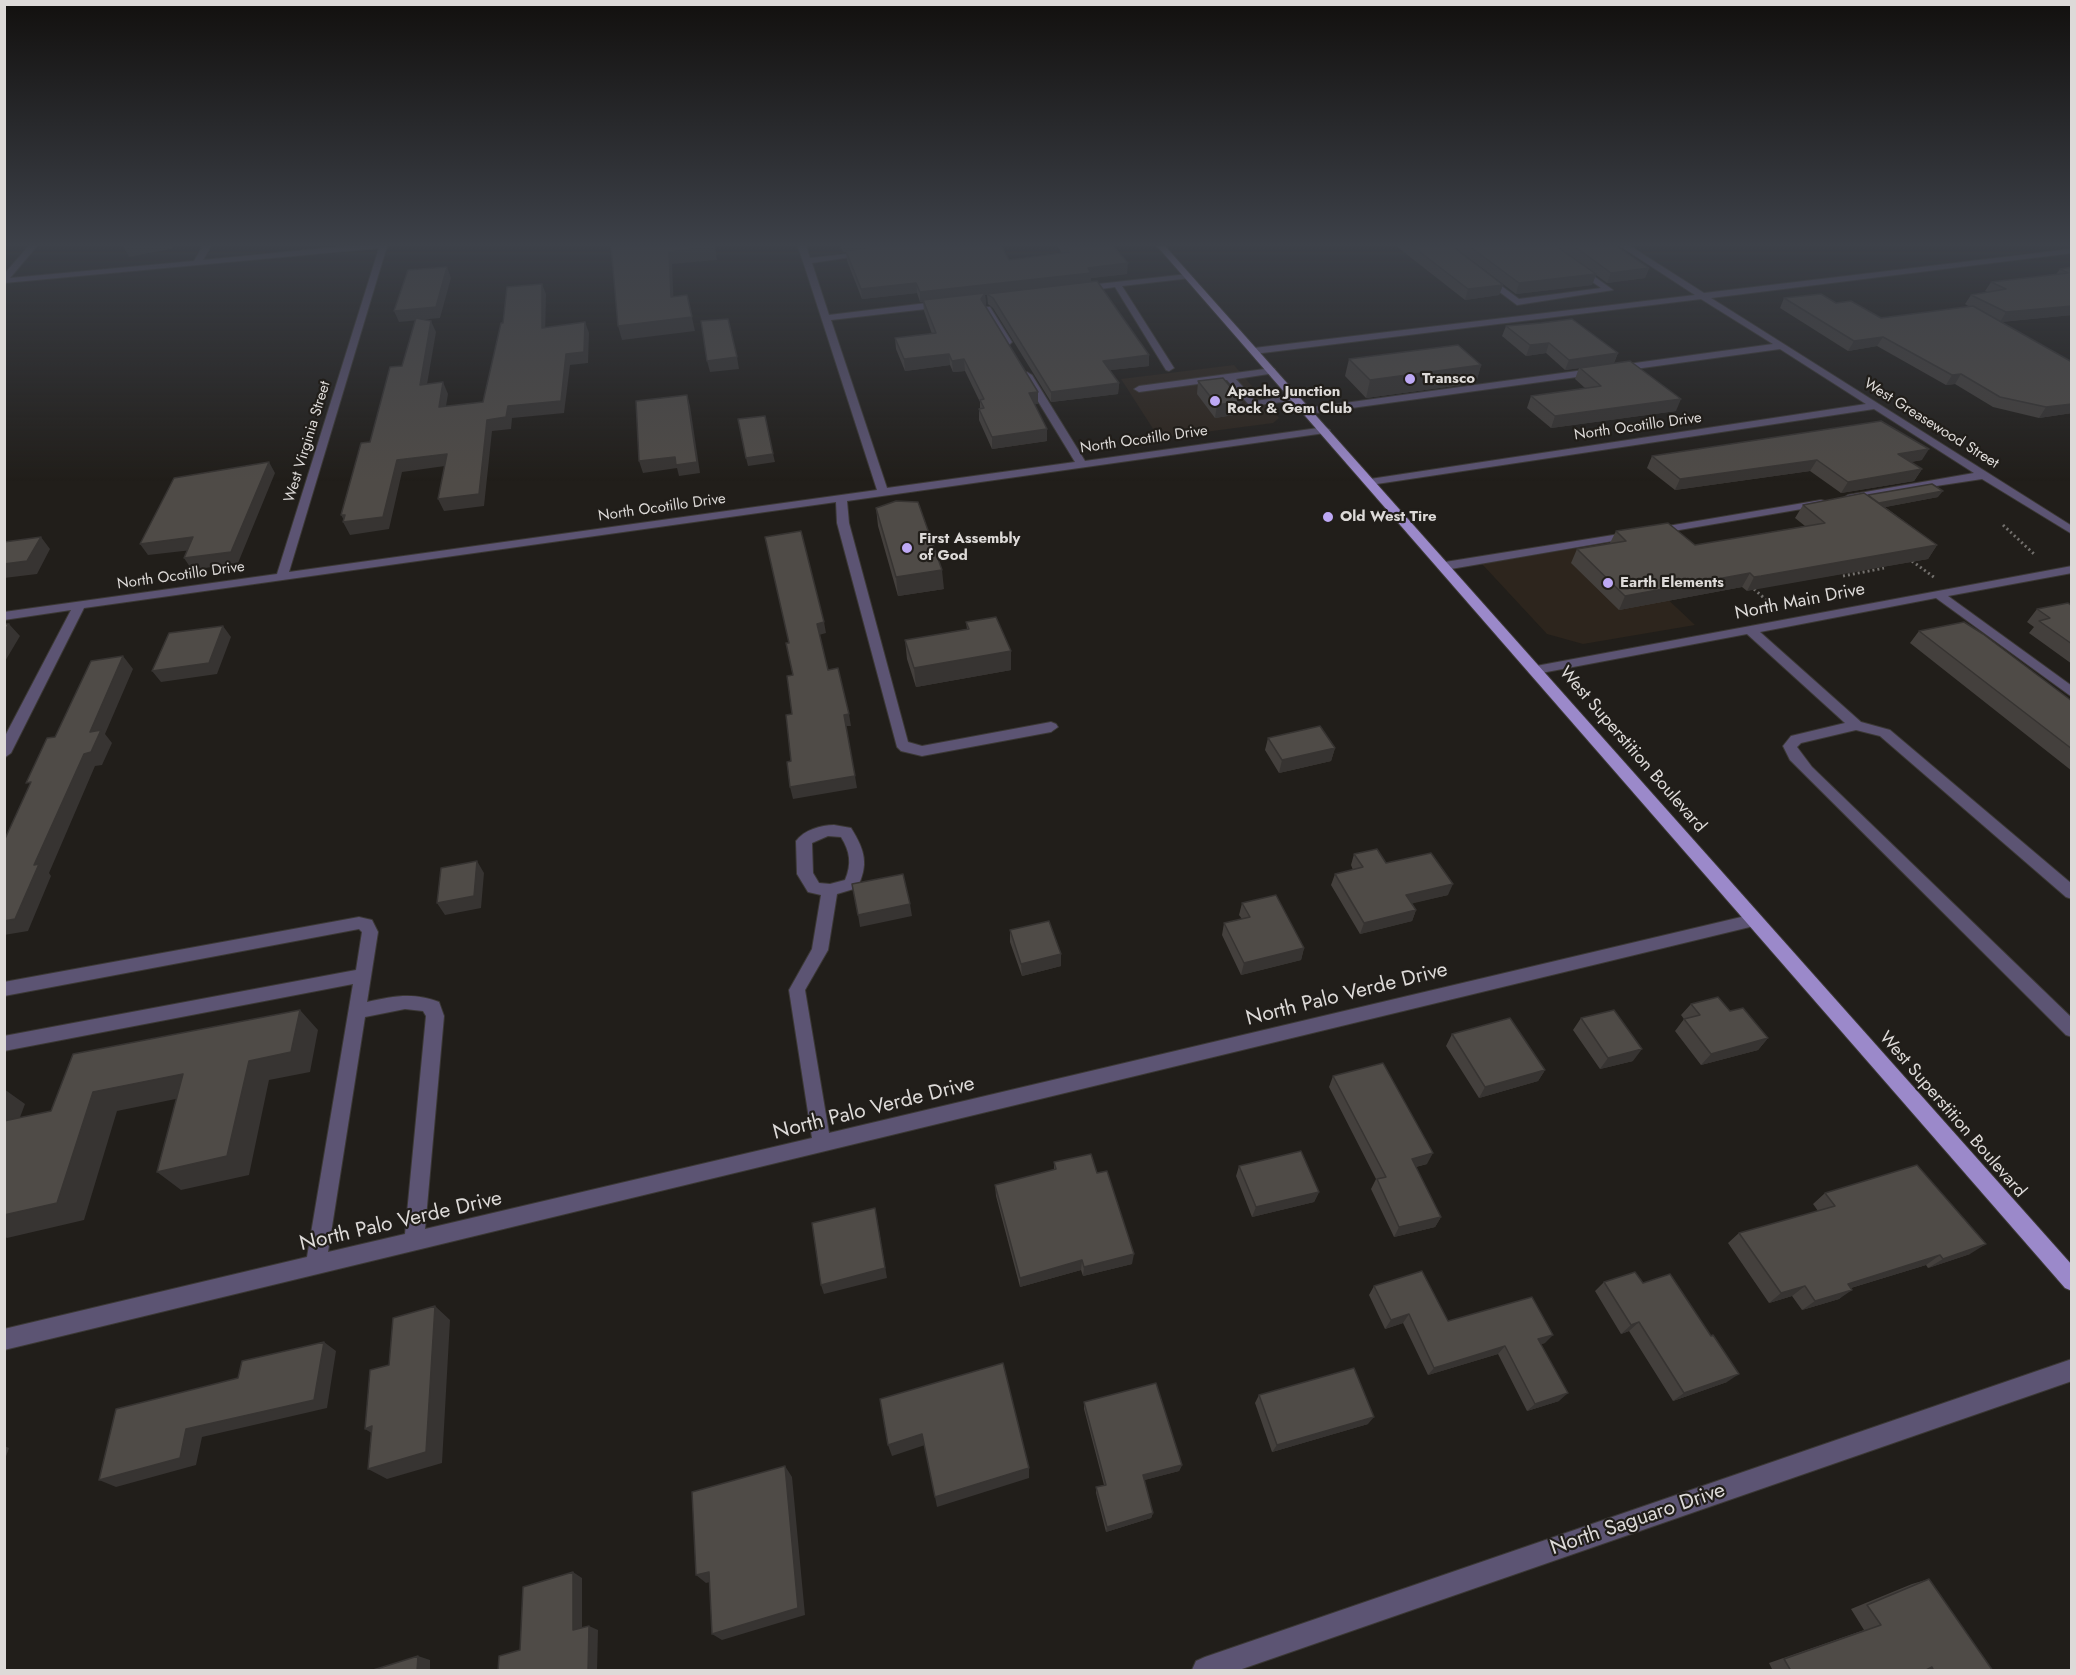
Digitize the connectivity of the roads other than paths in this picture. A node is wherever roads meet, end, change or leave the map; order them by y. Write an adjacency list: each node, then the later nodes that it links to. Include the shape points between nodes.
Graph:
1 (359, 324): 28 (street, West Virginia Street)
2 (828, 324): 23 (street)
3 (999, 324): 9 (street)
4 (1140, 324): 11 (street)
5 (1230, 324): 10 (main road, West Superstition Boulevard)
6 (1468, 324): 10 (street)
7 (1747, 324): 8 (street, West Greasewood Street)
8 (1781, 346): 17 (street, West Greasewood Street); 18 (street)
9 (1012, 350)
10 (1254, 351): 13 (main road, West Superstition Boulevard)
11 (1169, 368)
12 (1024, 370): 20 (street)
13 (1272, 371): 14 (street); 16 (main road, West Superstition Boulevard)
14 (1230, 377): 15 (street); 16 (street, via 1253,404)
15 (1139, 389)
16 (1296, 398): 18 (main road, West Superstition Boulevard)
17 (1875, 406): 21 (street, West Greasewood Street); 22 (street, North Ocotillo Drive)
18 (1308, 411): 19 (main road, West Superstition Boulevard)
19 (1325, 430): 20 (street, North Ocotillo Drive); 22 (main road, West Superstition Boulevard)
20 (1082, 464): 23 (street, North Ocotillo Drive)
21 (1984, 476): 25 (street, West Greasewood Street); 26 (street)
22 (1370, 482): 26 (main road, West Superstition Boulevard)
23 (883, 492): 24 (street, North Ocotillo Drive)
24 (841, 498): 28 (street, North Ocotillo Drive); 36 (street, via 843,523 902,744 922,751)
25 (2072, 531)
26 (1445, 566): 33 (main road, West Superstition Boulevard)
27 (2072, 569): 29 (street, North Main Drive)
28 (282, 577): 30 (street, North Ocotillo Drive)
29 (1938, 594): 32 (street, North Main Drive); 34 (street)
30 (79, 606): 31 (street, North Ocotillo Drive); 37 (street)
31 (4, 616)
32 (1750, 630): 33 (street, North Main Drive); 35 (street)
33 (1536, 670): 40 (main road, West Superstition Boulevard)
34 (2072, 693)
35 (1856, 725): 39 (street, via 1885,733 1905,748); 44 (street, via 1796,738 1790,746 1807,771)
36 (1051, 727)
37 (4, 753)
38 (830, 890): 46 (street, via 820,950 797,990)
39 (2072, 893)
40 (1754, 920): 46 (street, North Palo Verde Drive); 49 (main road, West Superstition Boulevard)
41 (363, 975): 42 (street, via 370,932 359,923); 43 (street); 45 (street)
42 (4, 989)
43 (357, 1012): 47 (street, via 409,1001 433,1007); 48 (street)
44 (2072, 1030)
45 (4, 1044)
46 (822, 1144): 47 (street, North Palo Verde Drive)
47 (414, 1242): 48 (street, North Palo Verde Drive)
48 (316, 1266): 50 (street, North Palo Verde Drive)
49 (2072, 1281)
50 (4, 1341)
51 (2072, 1370): 52 (street, North Saguaro Drive)
52 (1205, 1671)

